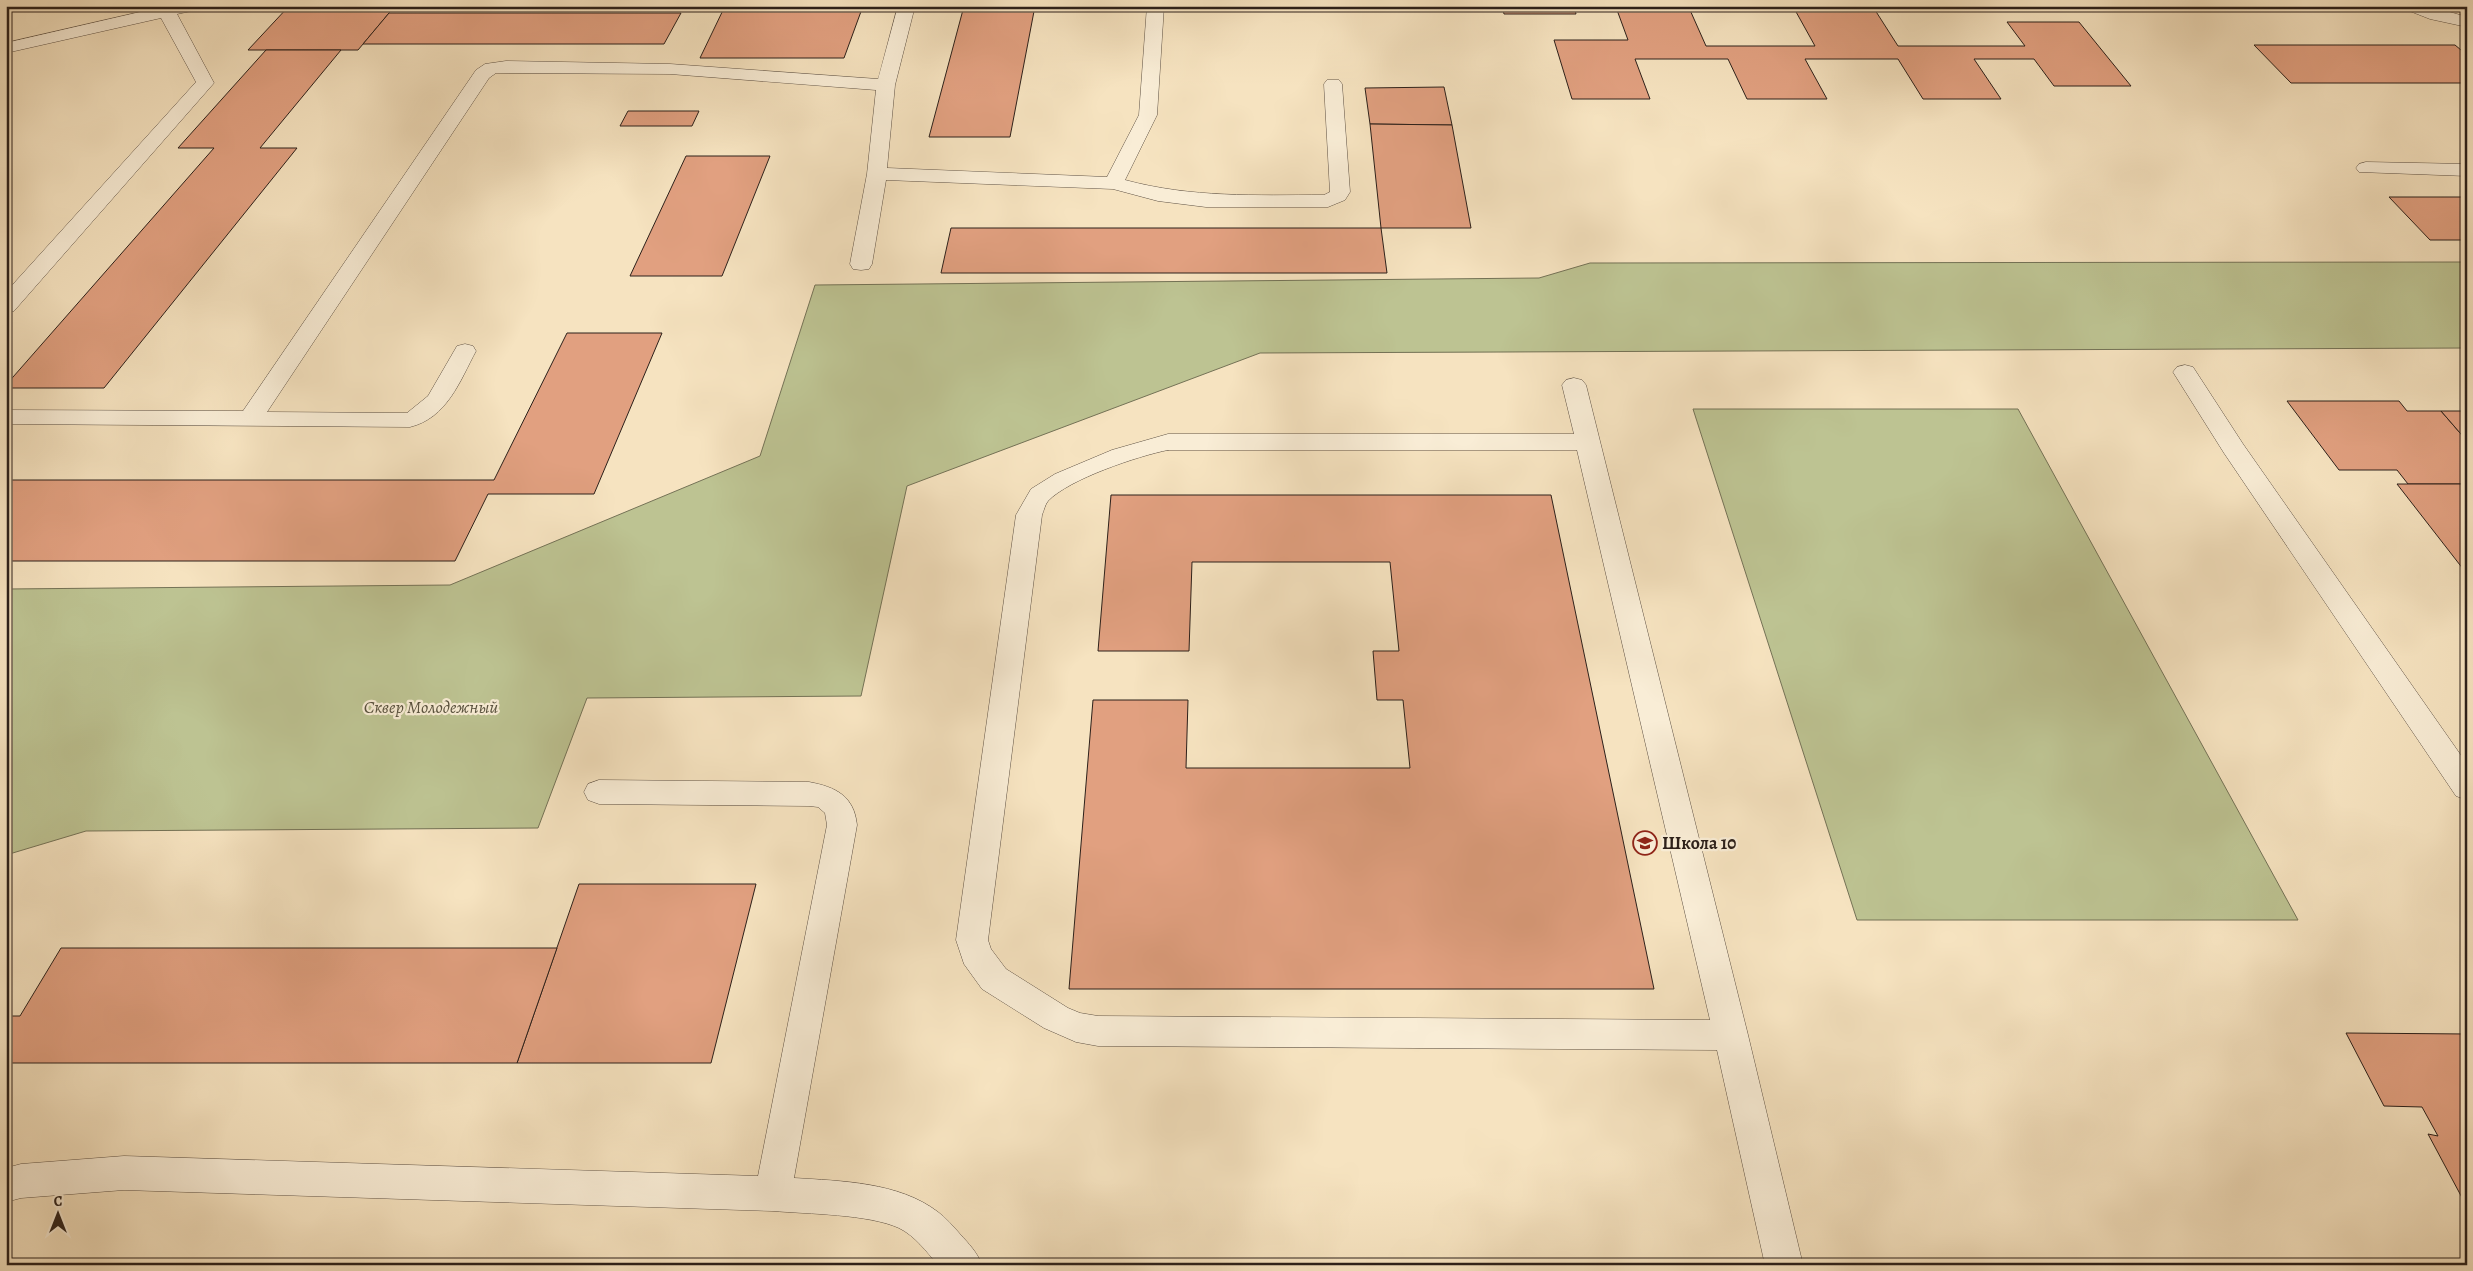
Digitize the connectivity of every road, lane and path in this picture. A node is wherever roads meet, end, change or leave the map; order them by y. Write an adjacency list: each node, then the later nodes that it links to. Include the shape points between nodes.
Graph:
1 (190, 6): 5 (lane)
2 (907, 6): 9 (lane)
3 (1156, 6): 13 (lane, via 1148,116)
4 (2413, 6): 6 (lane)
5 (167, 12): 7 (lane); 15 (lane, via 205,83)
6 (2467, 22)
7 (6, 48)
8 (1333, 84): 13 (lane, via 1340,192 1334,199 1320,202 1206,201 1158,195)
9 (886, 85): 12 (lane); 20 (lane, via 670,69 506,66 485,70)
10 (2366, 168): 11 (lane)
11 (2467, 170)
12 (877, 174): 13 (lane); 14 (lane)
13 (1114, 183)
14 (861, 264)
15 (6, 306)
16 (465, 351): 20 (lane, via 432,407 419,418 400,422)
17 (2185, 372): 22 (lane, via 2238,456)
18 (1574, 385): 21 (lane)
19 (6, 417): 20 (lane)
20 (249, 420)
21 (1588, 442): 24 (lane); 24 (lane, via 1168,442 1138,449 1063,481 1040,495 1029,515 972,940 976,954 994,979 1056,1018 1076,1027 1098,1031)
22 (2467, 788)
23 (599, 792): 26 (lane, via 809,794 824,796 841,812 842,825)
24 (1731, 1035): 28 (lane)
25 (6, 1185): 26 (lane, via 124,1173)
26 (773, 1194): 27 (lane, via 892,1208 925,1224)
27 (963, 1265)
28 (1784, 1265)

